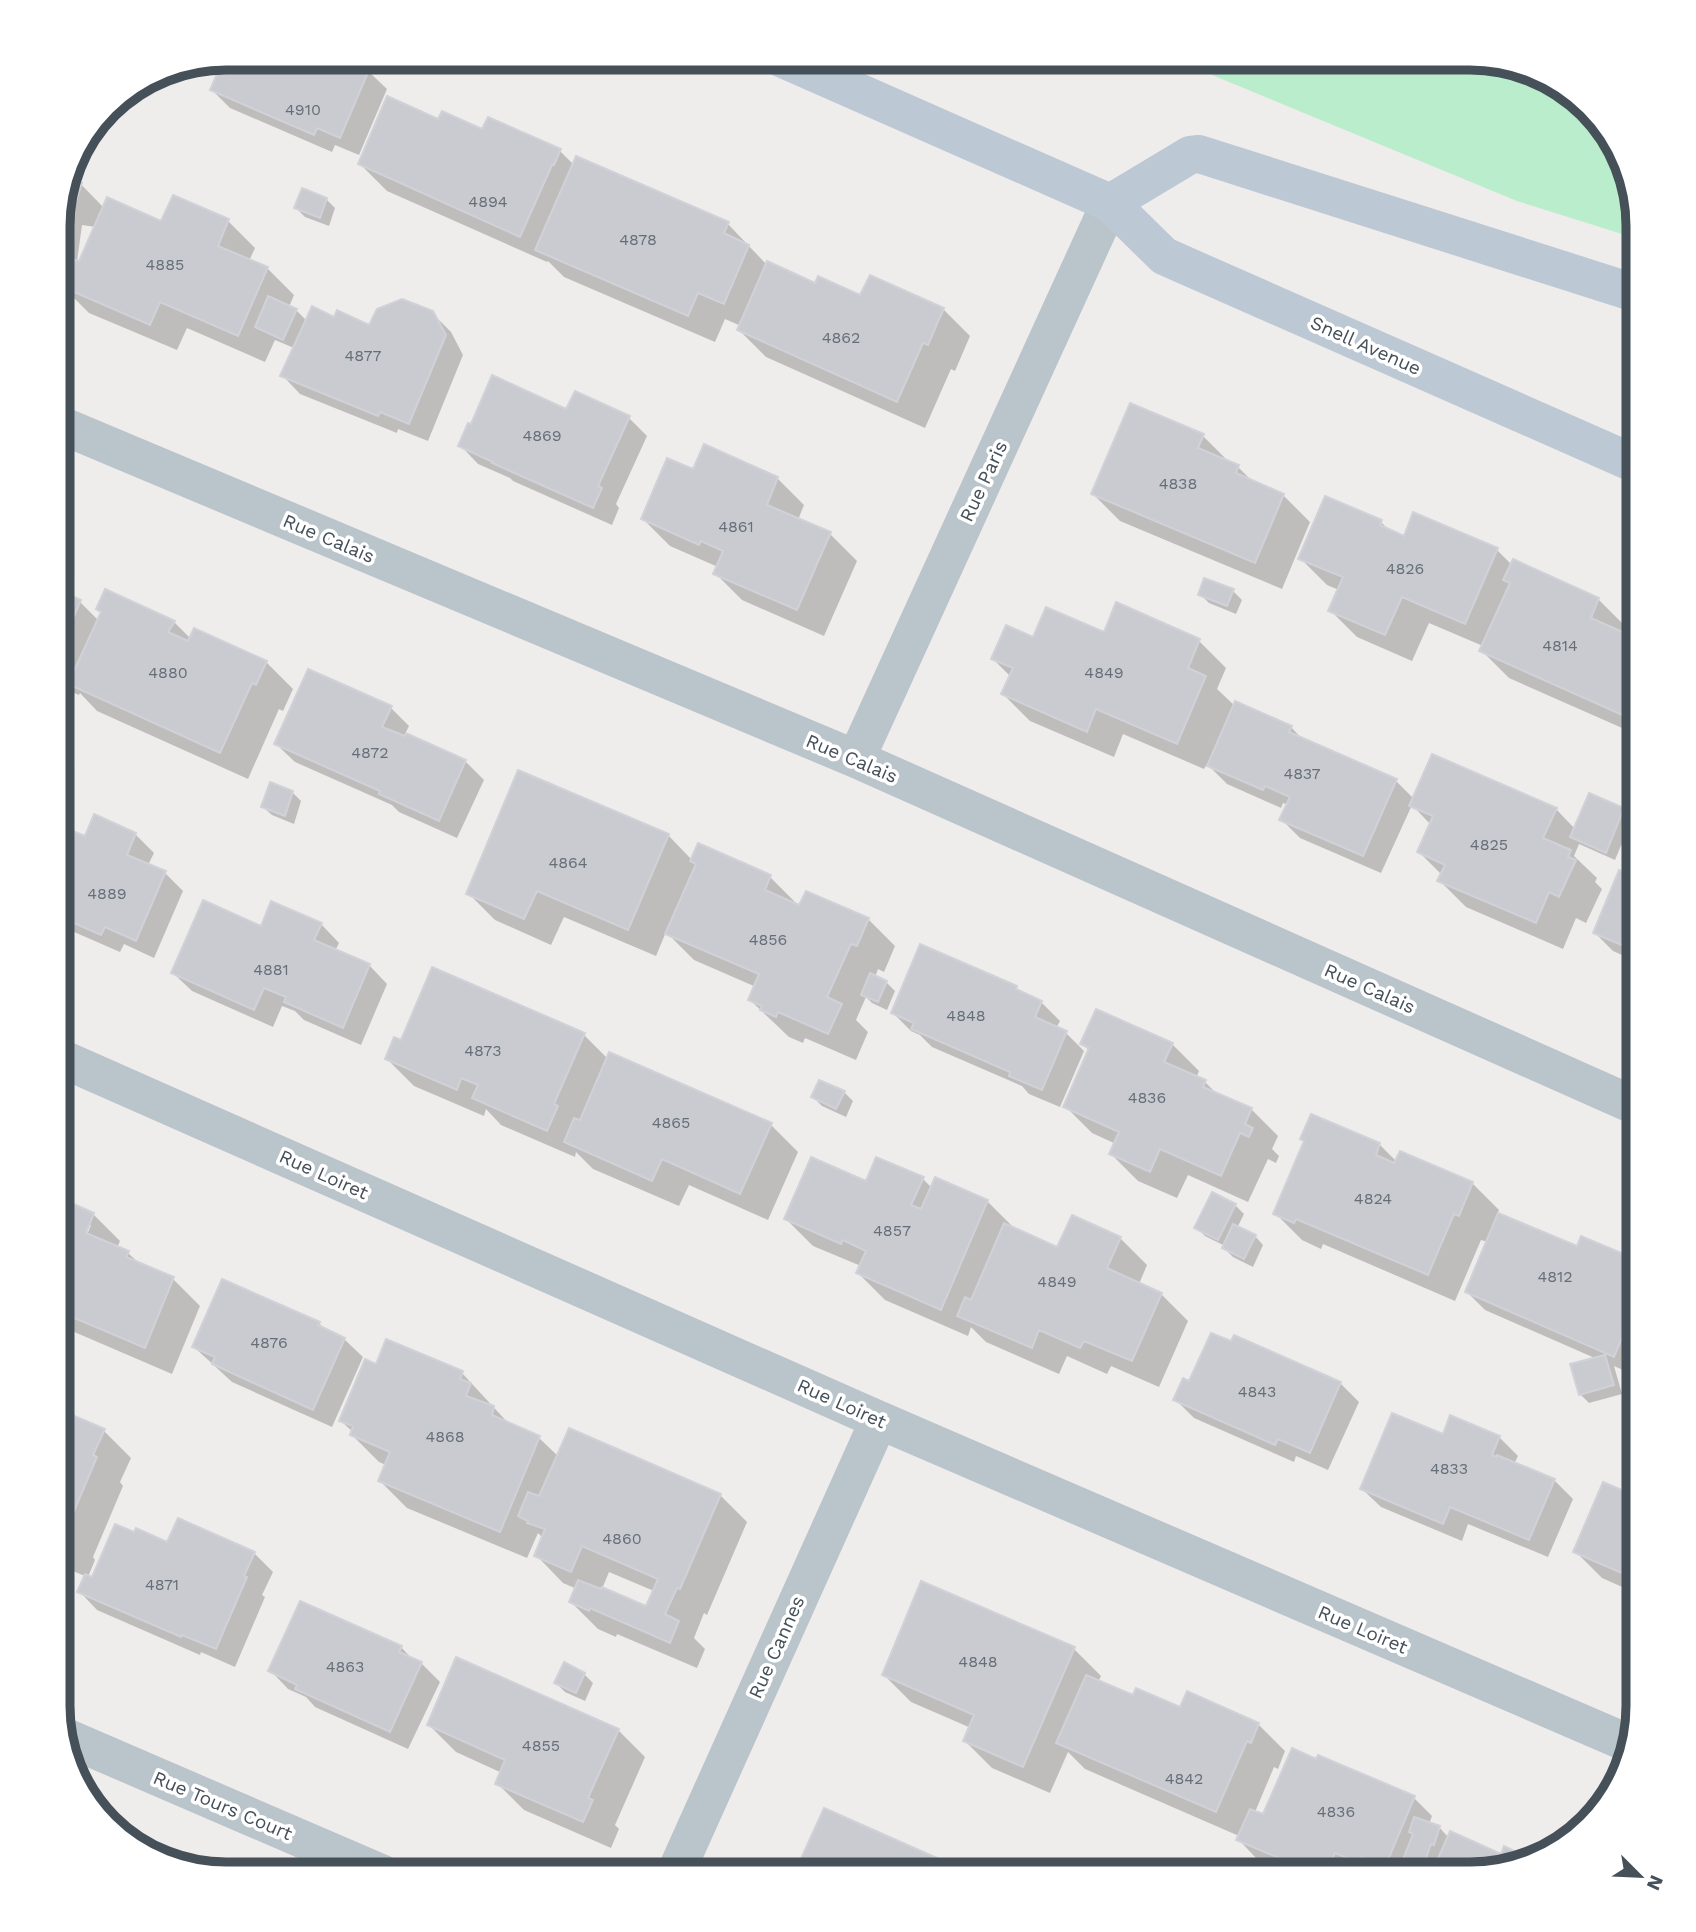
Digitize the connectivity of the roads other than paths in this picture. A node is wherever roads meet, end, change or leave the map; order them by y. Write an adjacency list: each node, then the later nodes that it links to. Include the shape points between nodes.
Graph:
1 (807, 70): 2 (main road, Snell Avenue)
2 (1110, 203): 3 (main road, via 1199,154); 5 (main road, Snell Avenue, via 1164,256); 6 (street, Rue Paris)
3 (1626, 290)
4 (70, 429): 6 (street, Rue Calais)
5 (1626, 460)
6 (856, 759): 8 (street, Rue Calais)
7 (70, 1062): 9 (street, Rue Loiret)
8 (1626, 1102)
9 (879, 1420): 11 (street, Rue Loiret); 13 (street, Rue Cannes)
10 (74, 1741): 12 (street, Rue Tours Court)
11 (1622, 1741)
12 (355, 1862)
13 (680, 1862)

